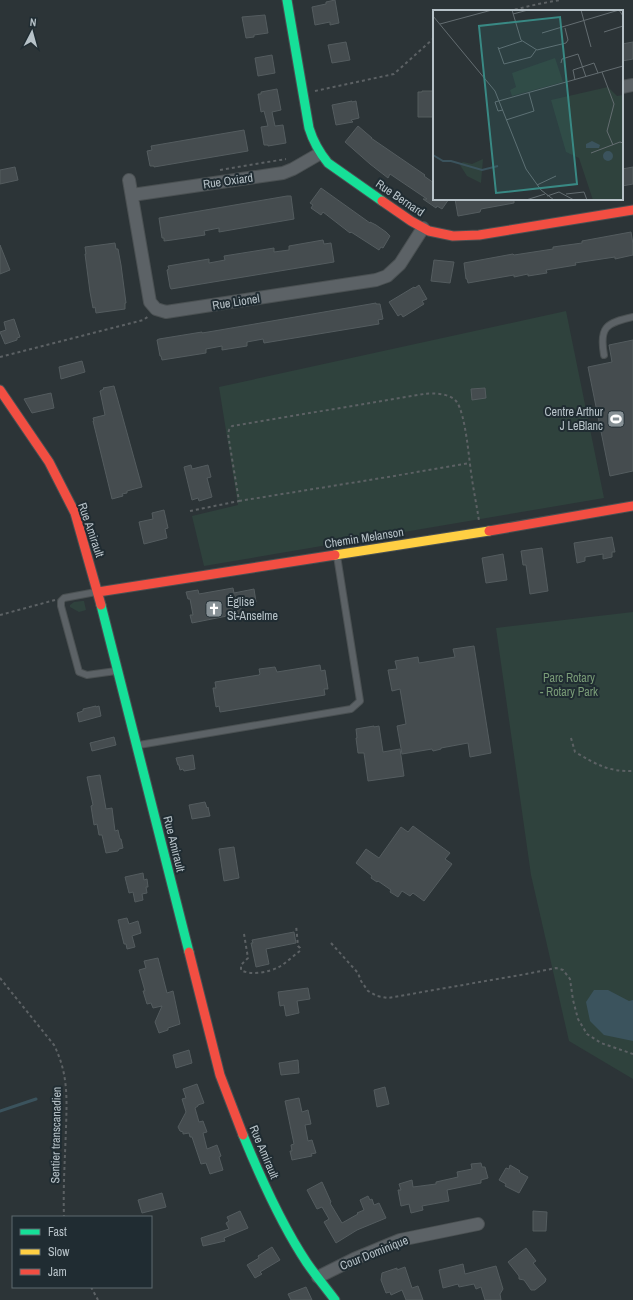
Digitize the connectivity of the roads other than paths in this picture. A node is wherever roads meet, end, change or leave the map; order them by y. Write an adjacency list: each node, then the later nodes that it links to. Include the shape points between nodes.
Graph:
1 (287, 0): 4 (street, Rue Bernard, via 309,128)
2 (633, 85): 3 (street)
3 (623, 87)
4 (319, 154): 6 (street, Rue Oxiard, via 283,173); 8 (street, Rue Bernard, via 328,163)
5 (129, 180): 6 (street)
6 (132, 195): 8 (street, Rue Lionel, via 148,294 150,302 161,312 376,280 387,276 400,264)
7 (633, 210): 8 (street, Rue Bernard, via 479,235 453,236)
8 (423, 228)
9 (633, 318): 10 (lane, via 618,320 603,332)
10 (604, 355)
11 (0, 390): 14 (street, Rue Amirault, via 49,462 75,513)
12 (633, 506): 13 (street, Chemin Melanson)
13 (337, 555): 14 (street, Chemin Melanson); 16 (lane, via 360,701 351,709)
14 (98, 592): 15 (street, Rue Amirault); 15 (lane, via 64,598 61,606 79,672 87,675)
15 (118, 670): 16 (street, Rue Amirault)
16 (137, 745): 18 (street, Rue Amirault, via 220,1075 245,1142 272,1203)
17 (478, 1224): 18 (street, Cour Dominique, via 400,1240)
18 (318, 1277): 19 (street, Rue Amirault)
19 (335, 1300)

